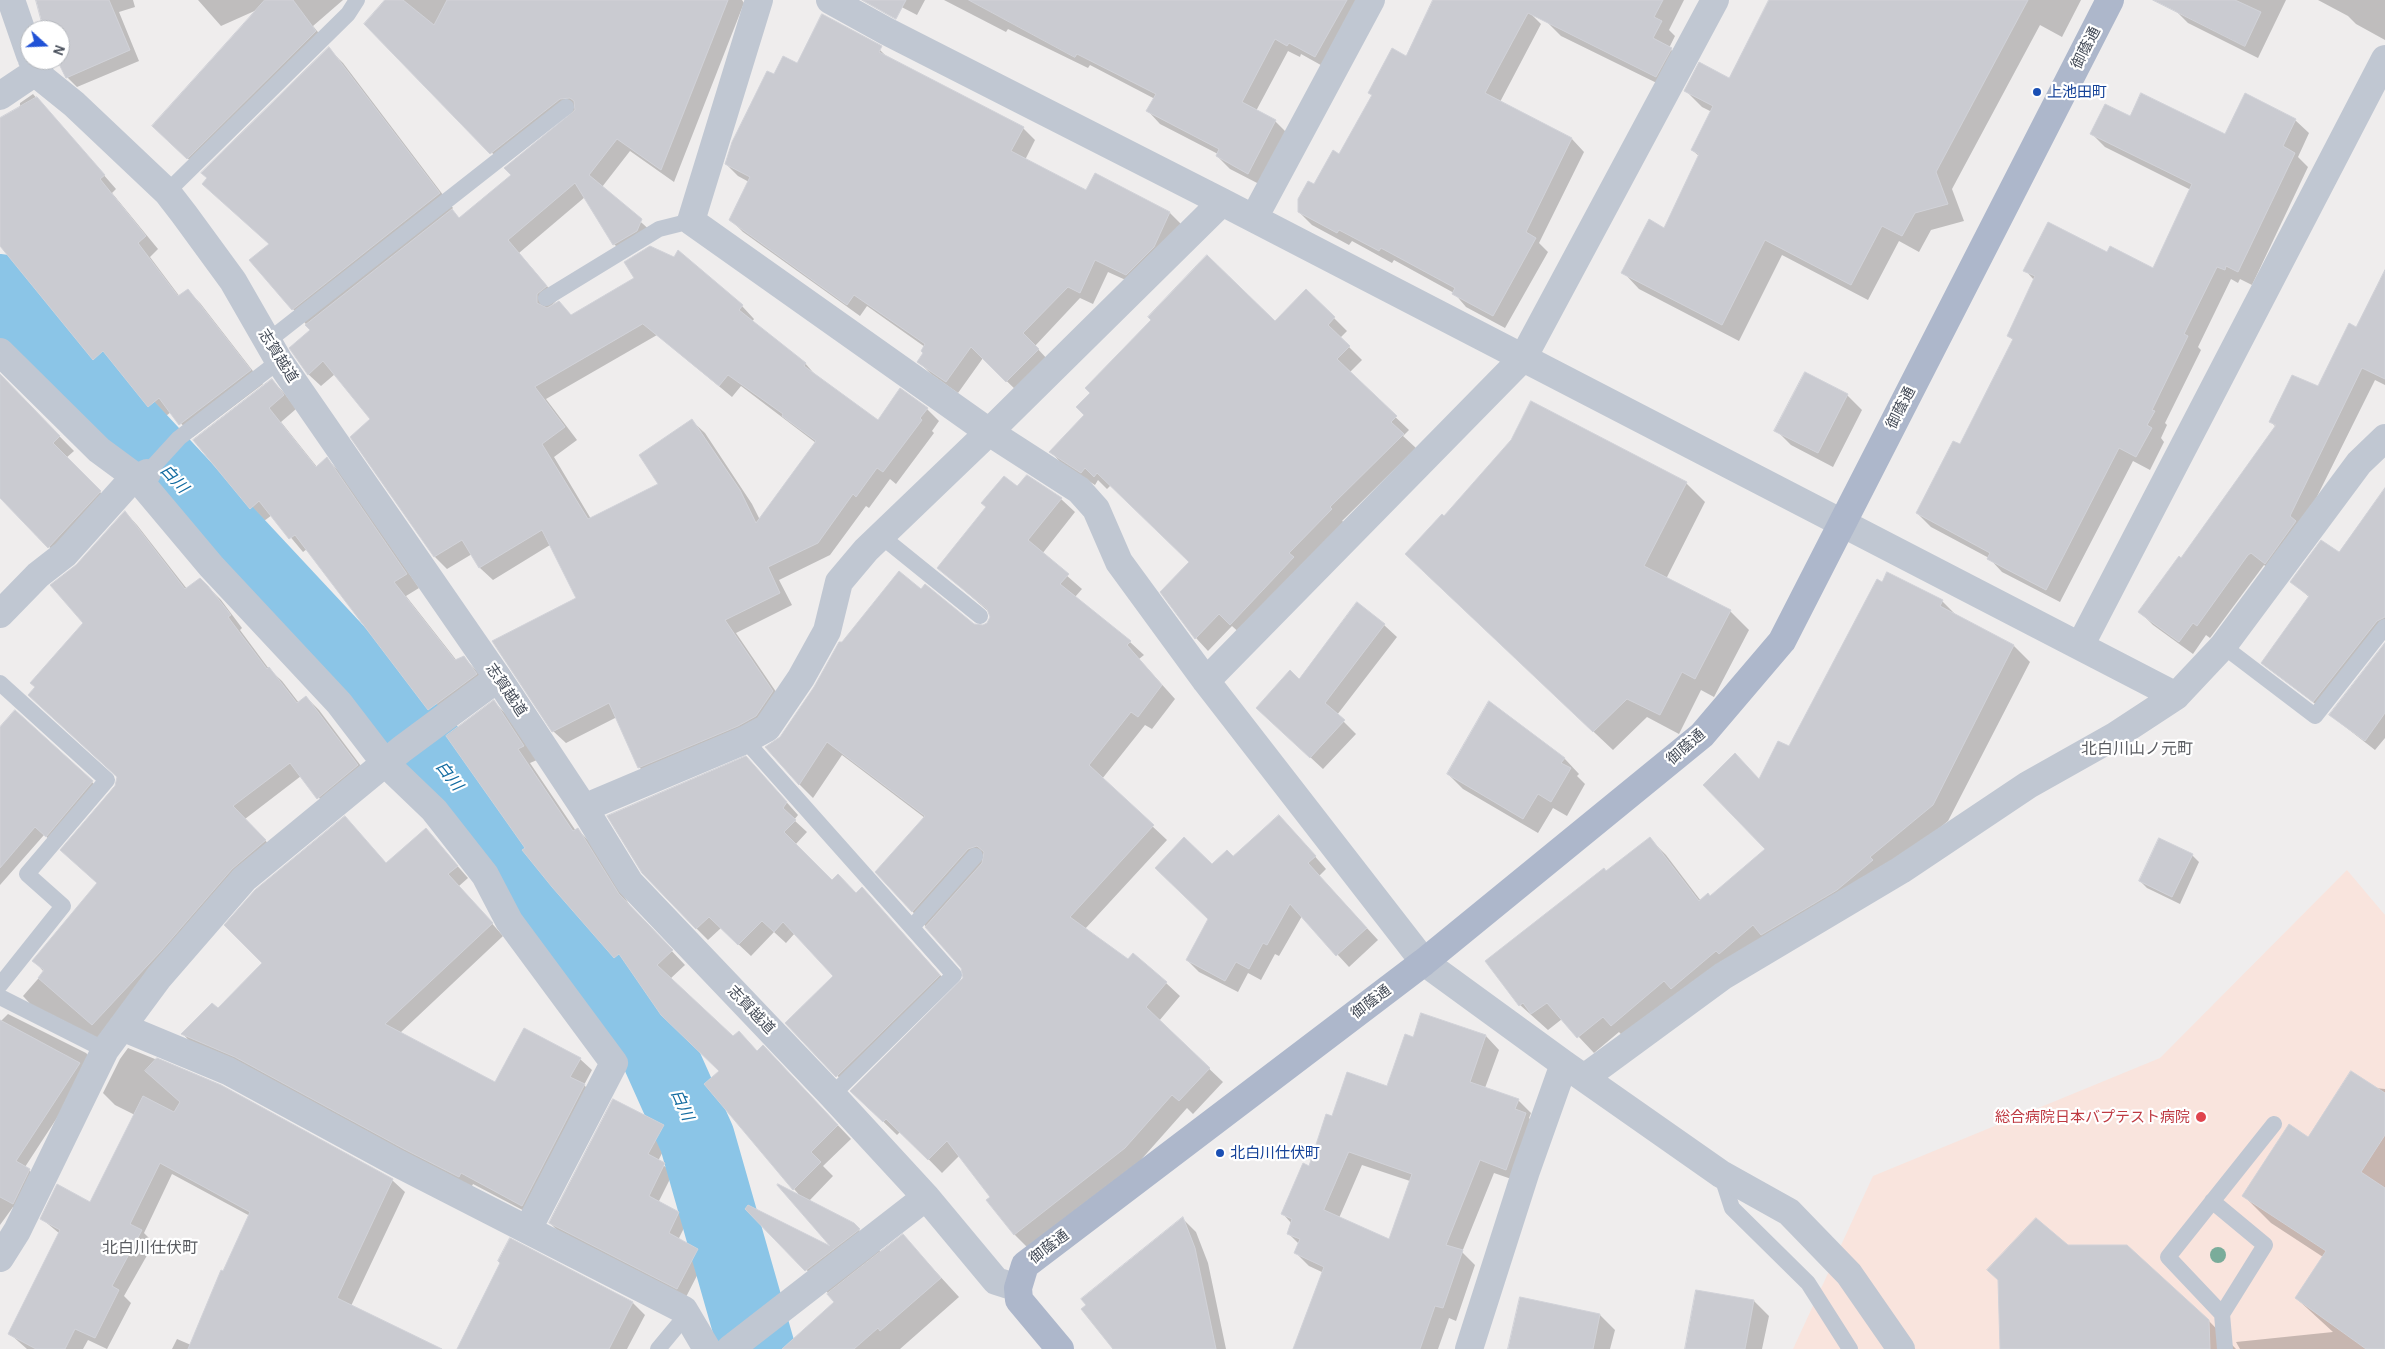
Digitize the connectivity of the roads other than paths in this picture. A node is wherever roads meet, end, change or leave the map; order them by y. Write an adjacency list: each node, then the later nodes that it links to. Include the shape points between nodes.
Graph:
1 (11, 0): 8 (street, 志賀越道)
2 (357, 0): 14 (lane, via 348,14)
3 (759, 0): 17 (street)
4 (830, 0): 15 (street, via 886,32)
5 (1371, 0): 16 (street)
6 (1716, 0): 21 (street)
7 (2110, 0): 25 (main road, 御蔭通)
8 (20, 25)
9 (2385, 59): 30 (street)
10 (25, 70): 12 (street)
11 (37, 70): 14 (street, 志賀越道, via 43,80 74,104)
12 (0, 96)
13 (566, 107): 19 (lane)
14 (167, 192): 19 (street, 志賀越道, via 233,281)
15 (1222, 202): 16 (street); 22 (street)
16 (1254, 218): 21 (street)
17 (691, 221): 18 (lane, via 659,229); 22 (street)
18 (546, 298)
19 (274, 351): 24 (lane); 32 (street, 志賀越道)
20 (0, 352): 24 (street, via 99,450)
21 (1523, 358): 25 (street); 33 (street)
22 (989, 432): 26 (street); 33 (street, via 1079,490 1096,509 1119,562)
23 (2385, 438): 31 (street, via 2359,463)
24 (142, 475): 27 (street, via 127,485 65,554 38,575); 37 (street, via 211,566 339,703)
25 (1842, 523): 30 (street); 41 (main road, 御蔭通, via 1782,641 1702,735)
26 (881, 536): 28 (lane); 36 (street, via 839,582 827,631 801,678 767,728)
27 (0, 614)
28 (980, 616)
29 (2385, 627): 31 (lane, via 2316,716)
30 (2080, 646): 35 (street)
31 (2222, 646): 35 (street)
32 (498, 678): 37 (street); 38 (street, 志賀越道)
33 (1206, 681): 41 (street)
34 (0, 683): 42 (lane, via 107,780 27,874 63,906)
35 (2176, 696): 46 (street, via 2028,785 1901,870 1722,976)
36 (745, 740): 38 (street); 40 (lane)
37 (394, 756): 44 (street, via 244,879 158,977); 52 (street, via 485,875 509,921 614,1063)
38 (584, 808): 47 (street, 志賀越道, via 630,882)
39 (975, 856): 40 (lane)
40 (912, 928): 47 (lane, via 954,974)
41 (1424, 962): 46 (street); 54 (main road, 御蔭通, via 1025,1265)
42 (0, 985)
43 (0, 997): 45 (lane)
44 (122, 1027): 45 (street); 52 (street, via 228,1072)
45 (105, 1050): 53 (street, via 17,1231)
46 (1574, 1071): 49 (street); 60 (street, via 1526,1171)
47 (832, 1095): 50 (street, 志賀越道)
48 (2274, 1124): 51 (lane)
49 (1721, 1174): 61 (lane, via 1732,1208 1808,1283); 62 (street, via 1789,1212 1850,1274)
50 (926, 1197): 54 (street, 志賀越道, via 996,1280); 58 (street, via 771,1317)
51 (2212, 1202): 55 (lane, via 2168,1257); 55 (lane, via 2265,1245)
52 (528, 1229): 56 (street, via 684,1310)
53 (0, 1258)
54 (1018, 1288): 59 (main road, via 1018,1300)
55 (2222, 1314): 63 (lane)
56 (689, 1318): 57 (lane, via 678,1325); 58 (street)
57 (658, 1349)
58 (723, 1349)
59 (1060, 1349)
60 (1468, 1349)
61 (1850, 1349)
62 (1901, 1349)
63 (2225, 1349)

